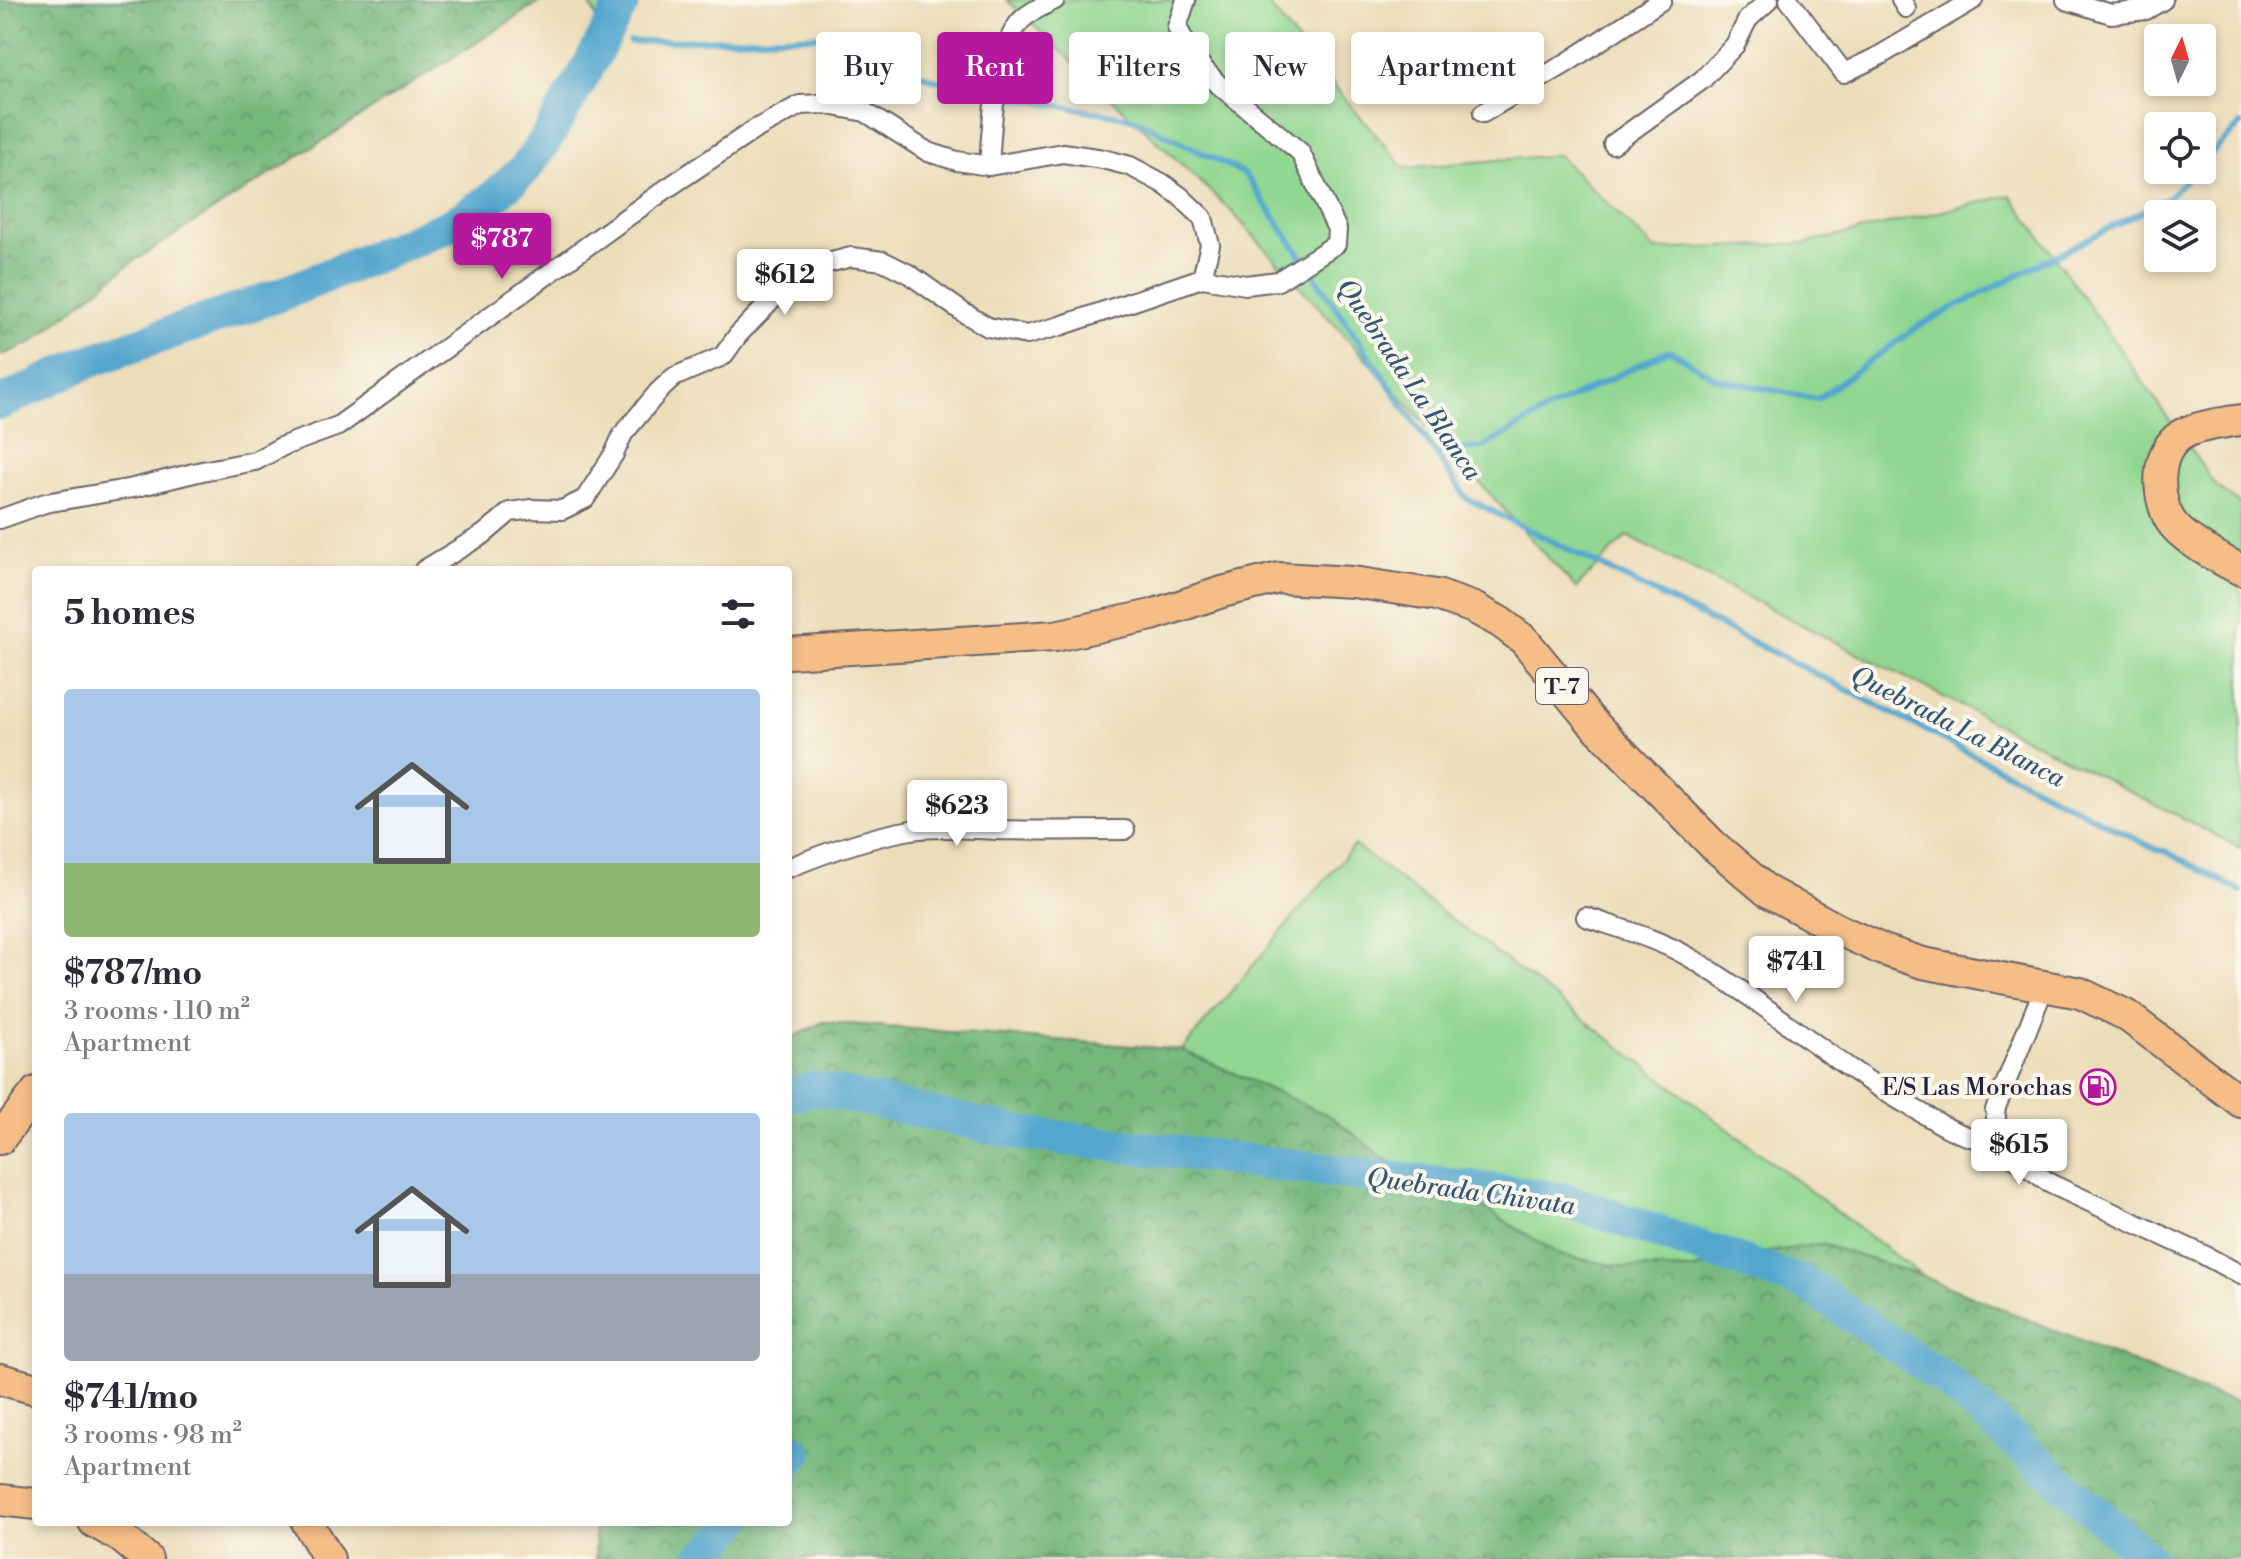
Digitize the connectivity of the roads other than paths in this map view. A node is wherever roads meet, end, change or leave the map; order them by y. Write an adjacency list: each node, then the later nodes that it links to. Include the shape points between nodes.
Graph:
1 (1055, 0): 11 (street, via 1020,21 1003,53)
2 (1186, 0): 12 (street, via 1177,27 1193,57 1300,152 1337,229 1336,244 1278,281 1246,285)
3 (1662, 0): 9 (street)
4 (1769, 0): 10 (street, via 1702,80)
5 (1789, 0): 6 (street, via 1844,73)
6 (1973, 0)
7 (2066, 0): 8 (street, via 2111,14 2146,10)
8 (2163, 0)
9 (1483, 113)
10 (1613, 144)
11 (989, 166): 12 (street, via 1063,153 1130,166 1162,183 1203,218 1210,245); 14 (street, via 928,152 865,112 800,105 666,189 338,426 255,461 45,503)
12 (1202, 278): 15 (street, via 1027,335 988,327 883,261 851,257 824,264 775,297 723,356 674,377 658,392 623,434 585,499 562,510 510,512)
13 (2241, 420): 16 (main road, via 2181,435 2164,454 2160,471 2161,498 2171,522)
14 (0, 519)
15 (431, 566)
16 (2241, 570)
17 (792, 653): 21 (main road, T-7, via 1055,636 1279,578 1437,595 1487,615 1524,640 1591,721 1713,845 1767,891 1883,950 1923,963)
18 (1125, 830): 19 (street, via 911,830)
19 (792, 867)
20 (1586, 917): 24 (street, via 1689,957 1880,1090 1951,1130 1977,1139)
21 (2045, 985): 23 (main road, T-7, via 2080,993 2126,1015); 24 (street, via 1995,1110)
22 (32, 1097): 25 (main road)
23 (2241, 1102)
24 (1998, 1133): 26 (street, via 2005,1151 2051,1184)
25 (0, 1139)
26 (2241, 1275)
27 (0, 1379): 28 (main road)
28 (32, 1388)
29 (0, 1500): 30 (main road)
30 (32, 1504)
31 (101, 1526): 33 (main road)
32 (309, 1526): 34 (main road)
33 (147, 1559)
34 (329, 1559)

